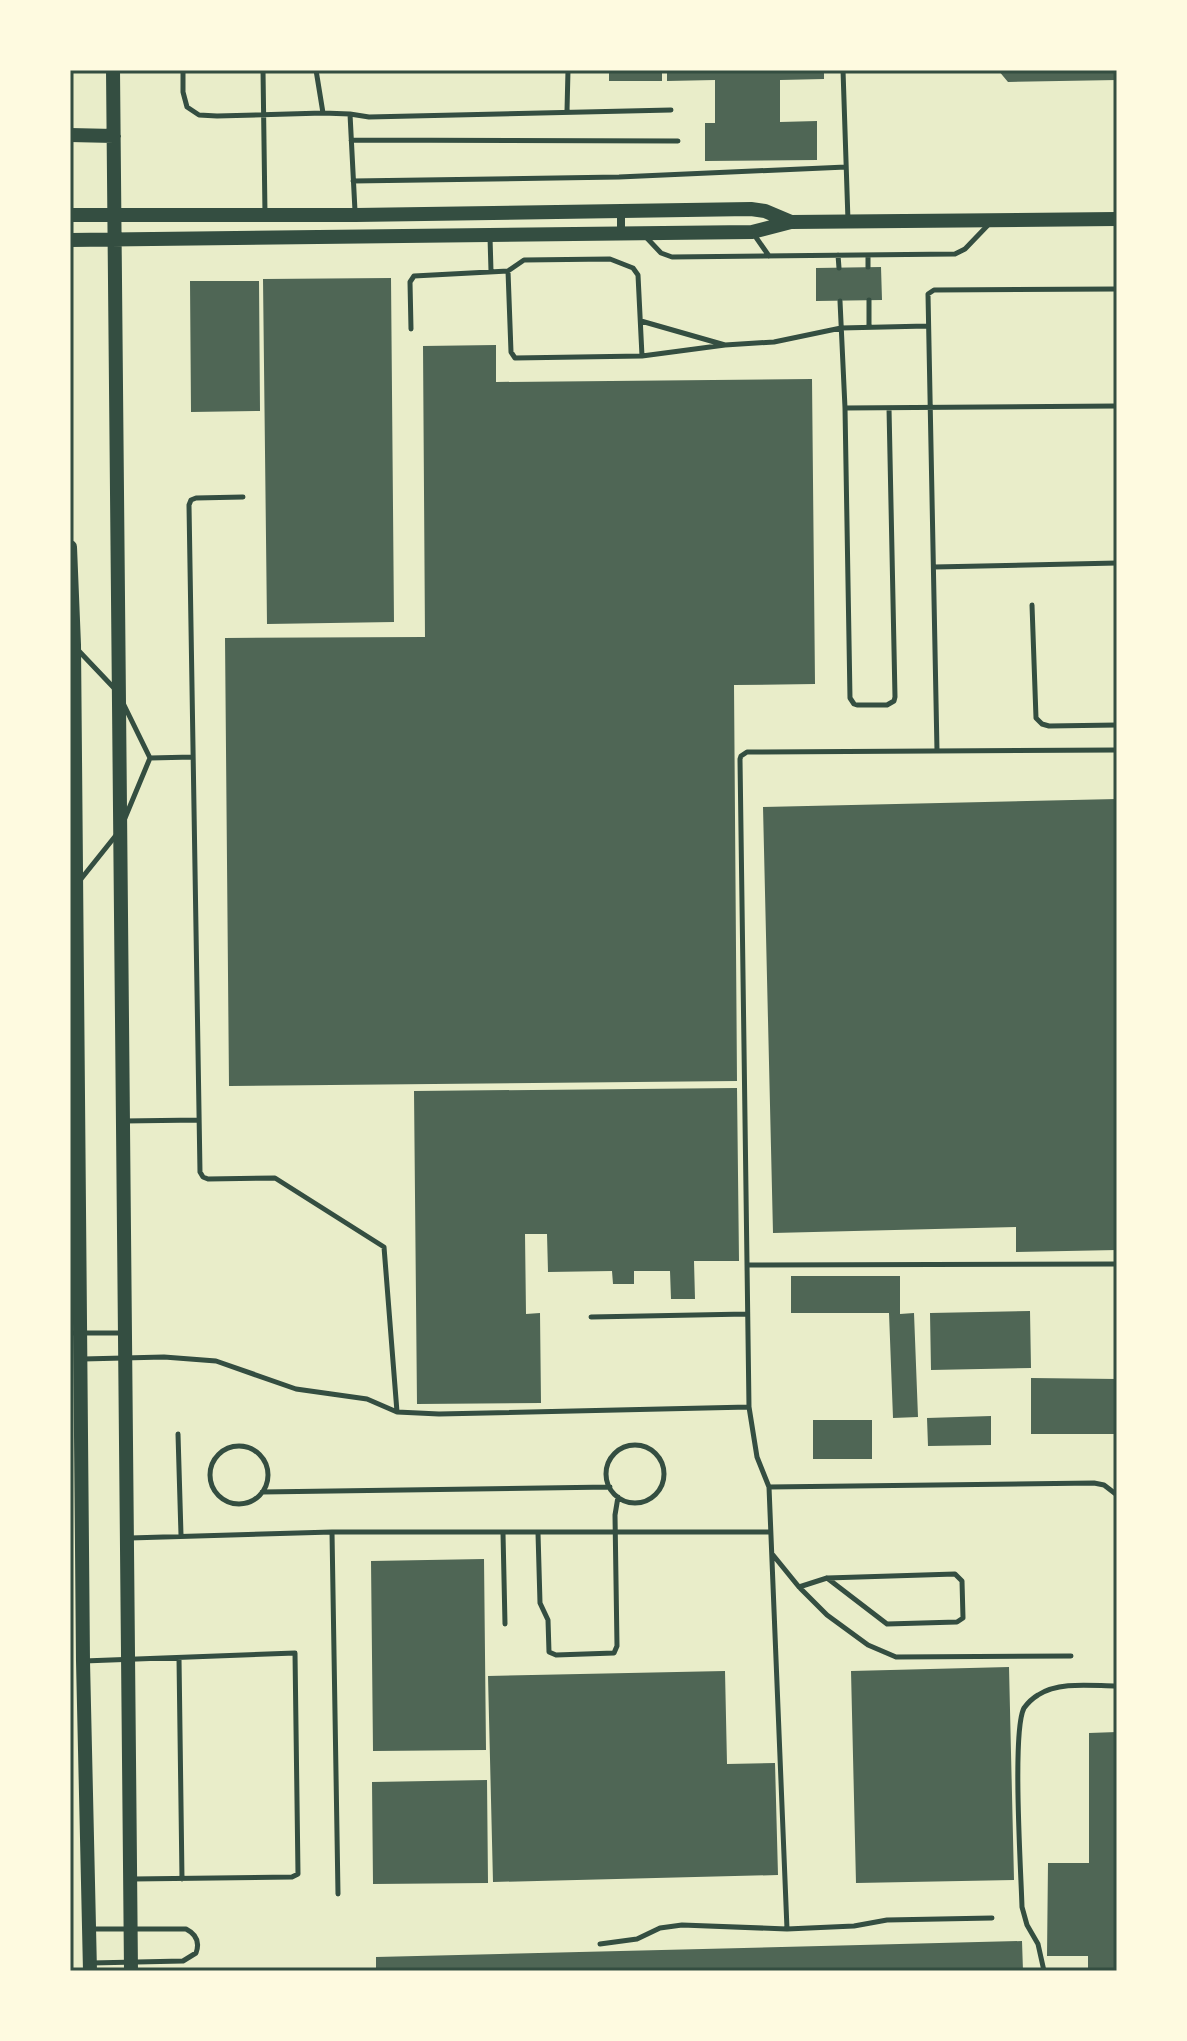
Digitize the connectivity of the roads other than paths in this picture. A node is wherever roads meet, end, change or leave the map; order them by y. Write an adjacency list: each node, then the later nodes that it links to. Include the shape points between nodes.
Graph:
1 (113, 70): 13 (main road)
2 (183, 70): 11 (lane, via 184,100 192,111)
3 (263, 70): 11 (lane)
4 (316, 70): 9 (lane)
5 (568, 70): 8 (lane)
6 (843, 70): 16 (lane)
7 (671, 110): 8 (lane)
8 (567, 111): 10 (lane)
9 (323, 113): 10 (lane); 11 (lane)
10 (350, 114): 14 (lane)
11 (264, 115): 21 (lane)
12 (70, 135): 13 (main road)
13 (114, 136): 20 (main road)
14 (351, 140): 15 (lane); 17 (lane)
15 (678, 141)
16 (846, 167): 17 (lane); 25 (lane)
17 (353, 181): 22 (lane)
18 (621, 211): 22 (main road); 26 (main road, via 751,209); 28 (street)
19 (70, 215): 20 (main road)
20 (114, 215): 21 (main road); 32 (main road)
21 (265, 215): 22 (main road)
22 (356, 215)
23 (994, 219): 24 (main road); 25 (main road); 34 (lane, via 961,253)
24 (1117, 219)
25 (848, 221): 26 (main road)
26 (791, 222): 27 (main road)
27 (752, 232): 29 (main road); 35 (lane)
28 (621, 234): 29 (main road); 30 (main road)
29 (644, 235): 35 (lane, via 672,257)
30 (490, 236): 32 (main road); 38 (lane)
31 (70, 240): 32 (main road)
32 (115, 240): 60 (main road)
33 (838, 255): 34 (lane); 35 (lane); 37 (lane)
34 (868, 255): 36 (lane)
35 (769, 256)
36 (868, 267)
37 (839, 268)
38 (491, 271): 39 (lane); 47 (lane, via 414,276)
39 (508, 271): 43 (lane, via 524,260 613,259 637,271); 49 (lane, via 515,358)
40 (1117, 289): 44 (lane, via 934,290 927,297)
41 (869, 300): 45 (lane)
42 (840, 301): 46 (lane)
43 (641, 320): 48 (lane); 49 (lane)
44 (927, 326): 45 (lane); 51 (lane)
45 (869, 327): 46 (lane)
46 (841, 328): 48 (lane, via 774,342); 52 (lane)
47 (411, 329)
48 (725, 345): 49 (lane)
49 (642, 356)
50 (1117, 406): 51 (lane)
51 (931, 407): 53 (lane); 57 (lane)
52 (845, 408): 53 (lane); 53 (lane, via 850,698 857,705 887,705 895,697)
53 (889, 408)
54 (243, 497): 64 (lane, via 196,498 189,505)
55 (70, 547): 59 (main road)
56 (1117, 563): 57 (lane)
57 (934, 567): 63 (lane)
58 (1032, 605): 61 (lane, via 1036,718 1049,726)
59 (72, 645): 60 (lane); 67 (main road)
60 (118, 692): 65 (lane); 66 (main road)
61 (1117, 725)
62 (1117, 750): 63 (lane)
63 (937, 751): 72 (lane, via 741,756)
64 (193, 757): 65 (lane); 68 (lane)
65 (150, 758): 66 (lane)
66 (119, 833): 67 (lane); 69 (main road)
67 (75, 887): 70 (main road)
68 (199, 1120): 69 (lane); 81 (lane, via 203,1177 275,1178 384,1247)
69 (123, 1121): 77 (main road)
70 (74, 1191): 73 (main road)
71 (1117, 1264): 72 (lane)
72 (747, 1265): 74 (lane)
73 (75, 1271): 76 (main road)
74 (747, 1314): 75 (lane); 80 (lane)
75 (591, 1317)
76 (75, 1333): 77 (lane); 79 (main road)
77 (124, 1333): 78 (main road)
78 (125, 1357): 79 (lane); 81 (lane, via 216,1361 296,1389 367,1399); 94 (main road)
79 (81, 1360): 102 (main road)
80 (749, 1407): 81 (lane); 84 (lane, via 757,1457)
81 (397, 1412)
82 (178, 1434): 93 (lane)
83 (610, 1487): 85 (lane); 87 (lane); 87 (lane, via 607,1469 615,1452 642,1445 657,1455 664,1473 658,1491 642,1502)
84 (769, 1487): 86 (lane, via 1094,1483); 90 (lane)
85 (262, 1492): 85 (lane, via 268,1474 262,1456 246,1446 220,1453 211,1479 220,1496 237,1504)
86 (1117, 1495)
87 (618, 1497): 89 (lane)
88 (332, 1532): 91 (lane); 93 (lane); 106 (lane)
89 (616, 1532): 90 (lane); 92 (lane); 92 (lane, via 616,1650 575,1655 549,1652 548,1620 540,1603)
90 (770, 1532): 95 (lane)
91 (503, 1533): 92 (lane); 98 (lane)
92 (538, 1533)
93 (181, 1535): 94 (lane)
94 (129, 1538): 101 (main road)
95 (773, 1554): 97 (lane); 110 (lane)
96 (827, 1578): 96 (lane, via 958,1574 963,1618 885,1623); 97 (lane)
97 (799, 1587): 99 (lane, via 868,1645 896,1657)
98 (505, 1624)
99 (1071, 1656)
100 (179, 1658): 101 (lane); 105 (lane); 105 (lane, via 295,1653 298,1874)
101 (128, 1660): 102 (lane); 104 (main road)
102 (83, 1661): 108 (main road)
103 (1117, 1686): 114 (lane, via 1048,1691 1025,1707 1021,1720 1022,1907)
104 (131, 1879): 105 (lane); 109 (main road)
105 (182, 1879)
106 (338, 1894)
107 (992, 1918): 110 (lane)
108 (89, 1929): 109 (lane); 113 (main road)
109 (131, 1929): 112 (main road); 112 (lane, via 186,1929 198,1944 188,1960)
110 (787, 1929): 111 (lane, via 682,1925)
111 (600, 1944)
112 (131, 1966): 113 (lane)
113 (90, 1967)
114 (1044, 1971)

